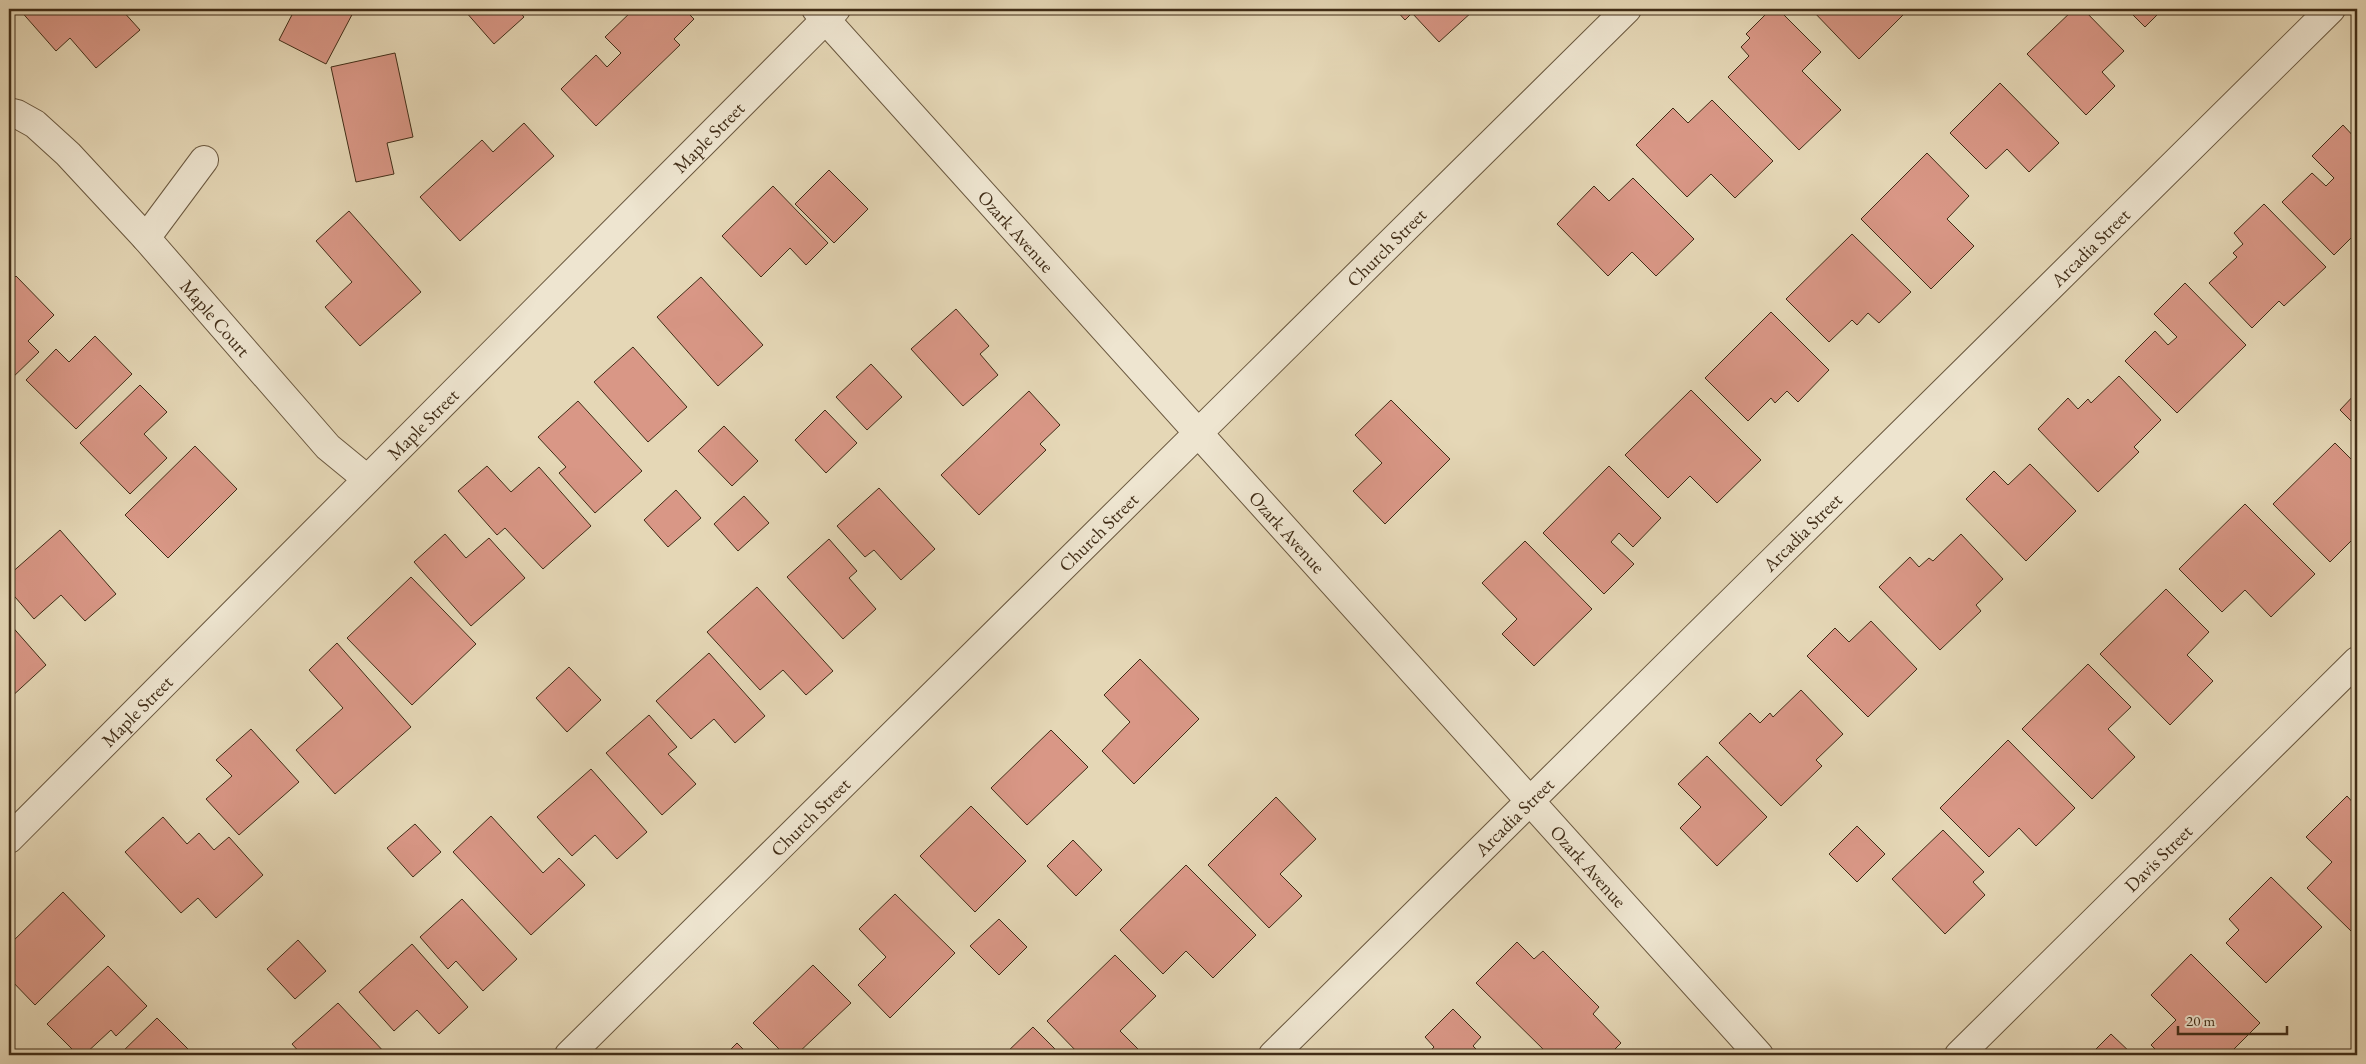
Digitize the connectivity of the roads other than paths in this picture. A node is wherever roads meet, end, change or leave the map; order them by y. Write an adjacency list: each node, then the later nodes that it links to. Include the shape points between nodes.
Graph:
1 (1627, 9): 7 (street, Church Street)
2 (2331, 9): 10 (street, Arcadia Street)
3 (826, 12): 7 (street, Ozark Avenue); 8 (street, Maple Street)
4 (9, 112): 6 (street, Maple Court, via 35,124 68,154)
5 (204, 160): 6 (street)
6 (146, 238): 8 (street, Maple Court, via 328,446)
7 (1199, 433): 10 (street, Ozark Avenue); 12 (street, Church Street)
8 (367, 479): 11 (street, Maple Street)
9 (2357, 660): 15 (street, Davis Street)
10 (1529, 802): 13 (street, Arcadia Street); 14 (street, Ozark Avenue)
11 (9, 839)
12 (569, 1055)
13 (1273, 1055)
14 (1759, 1055)
15 (1959, 1055)

